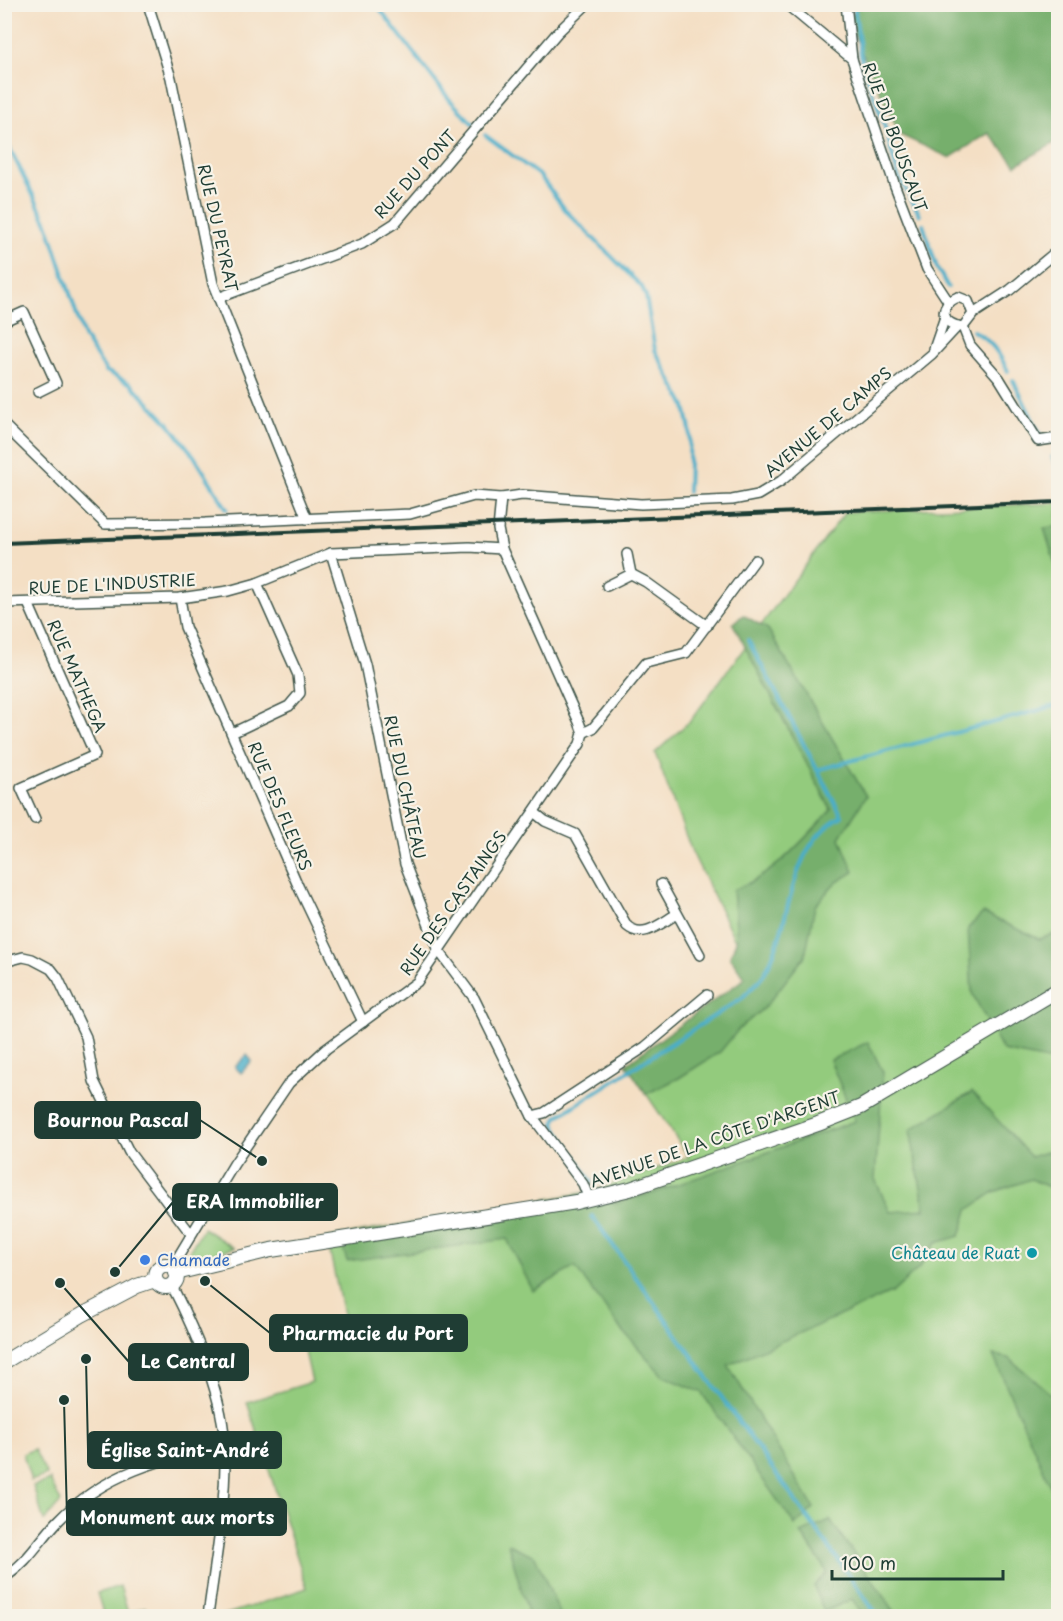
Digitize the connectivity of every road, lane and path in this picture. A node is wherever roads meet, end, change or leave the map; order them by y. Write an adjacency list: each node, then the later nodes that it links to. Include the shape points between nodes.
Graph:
1 (148, 4): 7 (street, RUE DU PEYRAT, via 171,78 196,211)
2 (587, 4): 7 (street, RUE DU PONT, via 557,33 395,223 362,244)
3 (786, 4): 5 (street, RUE DU BOUSCAUT)
4 (846, 4): 5 (street)
5 (852, 59): 8 (street, RUE DU BOUSCAUT, via 927,269)
6 (1059, 250): 9 (street)
7 (218, 298): 18 (street, RUE DU PEYRAT)
8 (948, 301): 9 (street, via 958,297 968,301); 10 (street)
9 (973, 314): 12 (street)
10 (945, 317): 12 (street); 13 (street)
11 (4, 321): 14 (street, via 24,312 56,383)
12 (960, 326): 13 (street, AVENUE DE CAMPS); 16 (street, via 970,345 999,378 1038,441)
13 (933, 354): 17 (street, AVENUE DE CAMPS, via 781,481 758,495 732,501 642,504 522,495)
14 (38, 392)
15 (5, 427): 18 (street, AVENUE DE CAMPS, via 105,524)
16 (1059, 438)
17 (501, 498): 18 (street, AVENUE DE CAMPS, via 474,496 410,513); 19 (street, via 498,530)
18 (307, 519)
19 (502, 549): 20 (street, RUE DE L'INDUSTRIE); 31 (street)
20 (331, 553): 24 (street, RUE DE L'INDUSTRIE); 36 (street, RUE DU CHÂTEAU, via 365,664 405,864)
21 (627, 554): 23 (street)
22 (755, 560): 29 (street)
23 (631, 574): 25 (street); 29 (street)
24 (256, 583): 26 (street, RUE DE L'INDUSTRIE); 30 (street, via 298,675 300,693 290,706)
25 (607, 586)
26 (180, 598): 28 (street, RUE DE L'INDUSTRIE); 30 (street, RUE DES FLEURS, via 185,627)
27 (4, 603): 28 (street, RUE DE L'INDUSTRIE)
28 (28, 603): 33 (street, RUE MATHEGA, via 95,755 21,788)
29 (707, 626): 31 (street, via 683,655 642,666 593,728)
30 (232, 733): 41 (street, RUE DES FLEURS)
31 (583, 733): 32 (street, RUE DES CASTAINGS, via 576,753)
32 (535, 813): 35 (street, via 575,834 632,931 645,932); 36 (street, RUE DES CASTAINGS)
33 (35, 819)
34 (661, 884): 35 (street)
35 (677, 915): 37 (street)
36 (439, 951): 41 (street, RUE DES CASTAINGS, via 417,982); 42 (street, RUE DU CHÂTEAU, via 474,998)
37 (700, 955)
38 (4, 962): 44 (street, via 32,959 43,963 57,978 86,1037 94,1081 129,1152)
39 (1059, 990): 43 (main road, AVENUE DE LA CÔTE D'ARGENT, via 850,1111 630,1189)
40 (707, 995): 42 (street, via 645,1047 544,1113)
41 (363, 1022): 44 (street, RUE DES CASTAINGS, via 289,1083)
42 (532, 1116): 43 (street, RUE DU CHÂTEAU)
43 (590, 1199): 45 (main road, AVENUE DE LA CÔTE D'ARGENT, via 271,1250)
44 (191, 1234): 45 (street, RUE DES CASTAINGS)
45 (173, 1275): 46 (main road, via 162,1287); 46 (main road, via 159,1268); 48 (street, via 210,1379)
46 (155, 1280): 47 (main road, via 81,1315)
47 (4, 1362)
48 (225, 1451): 49 (street, via 178,1458 124,1475 66,1513 27,1561); 50 (street)
49 (4, 1578)
50 (208, 1617)

